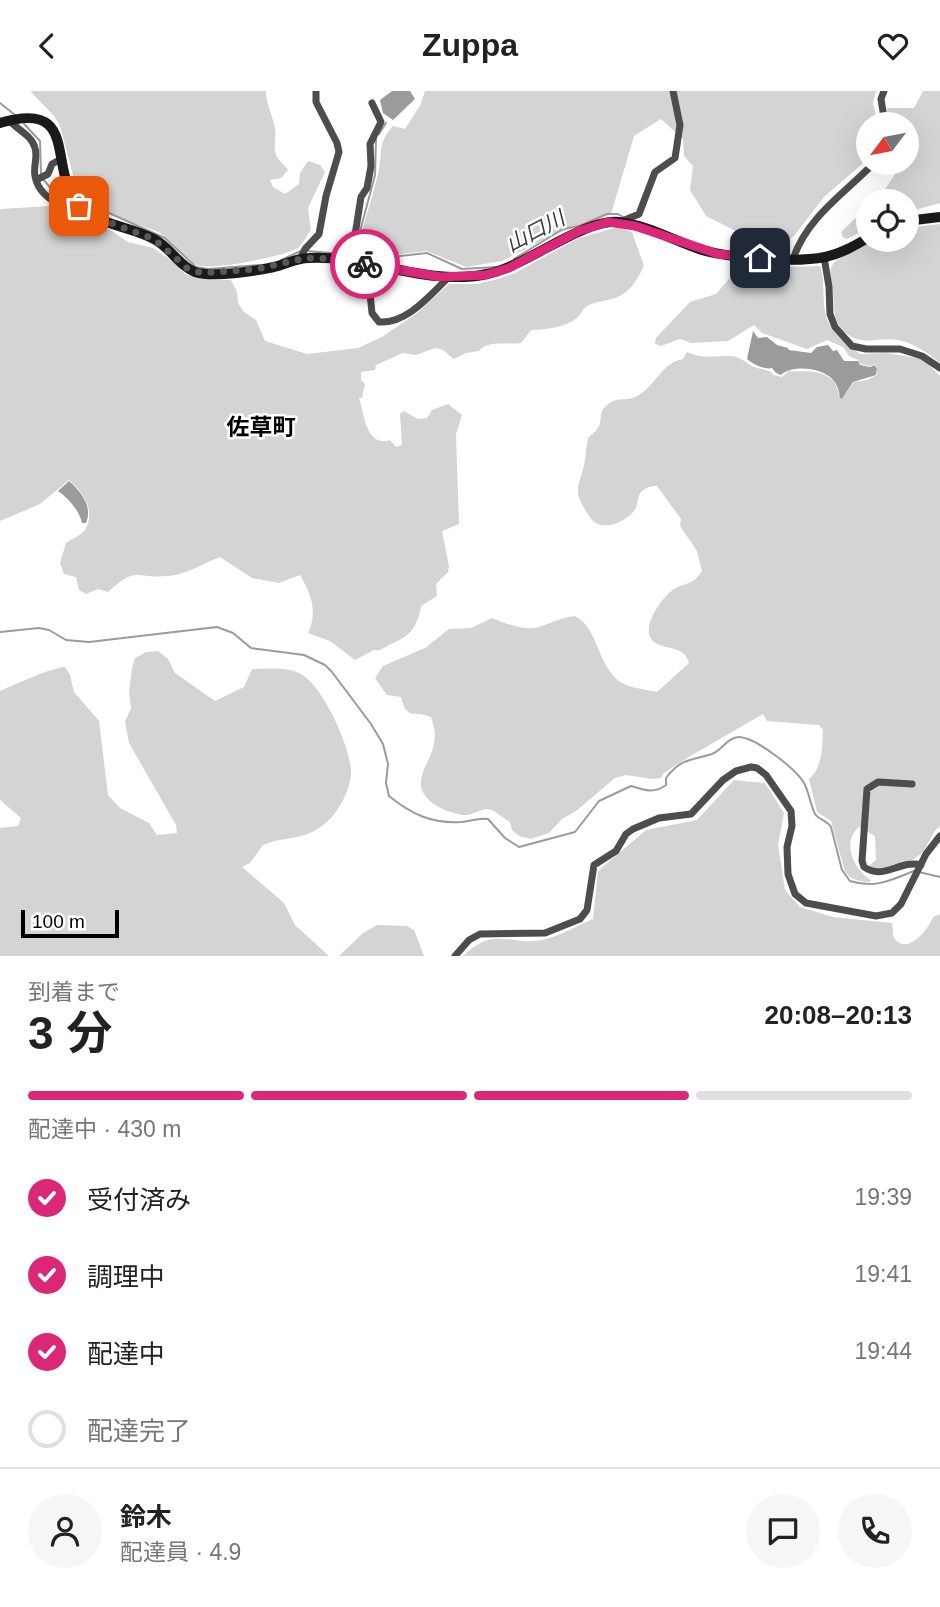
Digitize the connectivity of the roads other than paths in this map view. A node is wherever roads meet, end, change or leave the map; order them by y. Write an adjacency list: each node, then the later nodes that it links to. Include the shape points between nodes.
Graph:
1 (316, 91): 15 (street, via 316,102 339,152 319,234)
2 (673, 91): 13 (street, via 680,125 675,158 651,179 639,214)
3 (884, 91): 5 (street)
4 (372, 103): 16 (street, via 381,122 370,144 367,188)
5 (883, 112)
6 (11, 120): 7 (main road, via 40,119 50,126); 9 (street, via 35,146)
7 (61, 159): 9 (street); 10 (main road)
8 (860, 175): 18 (street, via 833,199 802,238)
9 (40, 178): 10 (street, via 42,190 52,200 77,209)
10 (78, 204): 15 (main road, via 100,219 154,239 193,271 211,274 257,269)
11 (940, 217): 12 (main road)
12 (919, 219)
13 (620, 222): 18 (main road, via 718,254); 20 (main road, via 589,227 496,272)
14 (856, 243): 17 (main road)
15 (303, 253): 16 (main road)
16 (345, 256): 19 (main road)
17 (824, 257): 18 (main road); 21 (street, via 830,314 852,346 900,349)
18 (793, 258)
19 (367, 265): 20 (main road); 20 (street, via 372,313 379,323 402,317)
20 (448, 278)
21 (940, 368)
22 (912, 785): 26 (street, via 878,782 867,789 862,861 875,872 906,864)
23 (940, 837): 25 (street)
24 (940, 845): 25 (street)
25 (926, 855): 26 (street)
26 (919, 869): 27 (street, via 901,904 885,915 800,900 791,888 787,863 791,811 766,775 757,768 746,768 723,780 691,814 653,820 626,834 616,851 594,865 587,910 580,919 545,933 480,934)
27 (455, 956)

